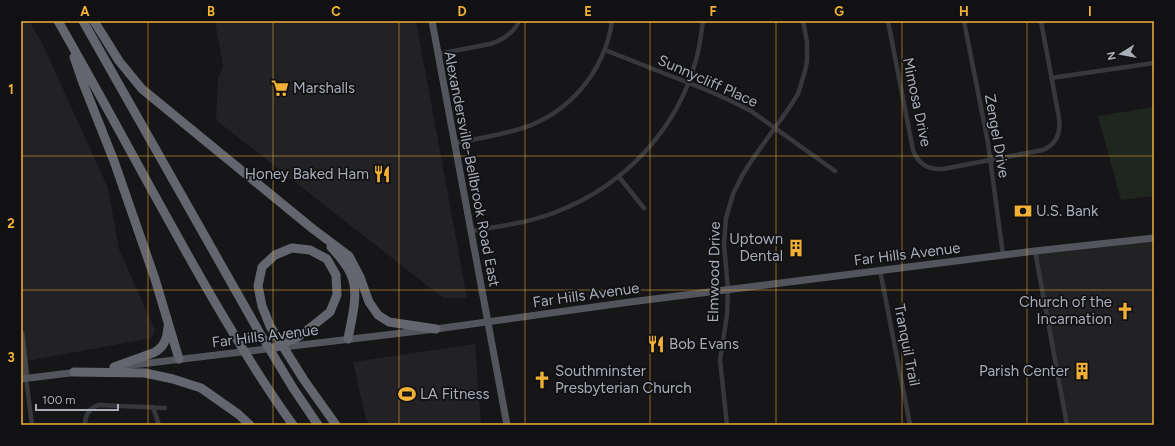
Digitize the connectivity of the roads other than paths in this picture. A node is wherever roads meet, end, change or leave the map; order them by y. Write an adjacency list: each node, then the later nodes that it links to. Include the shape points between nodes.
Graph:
1 (58, 21): 12 (highway)
2 (82, 21): 49 (highway, via 258,330)
3 (94, 21): 25 (highway, via 119,61 142,89)
4 (432, 21): 14 (main road, Alexandersville-Bellbrook Road East)
5 (519, 21): 14 (street, via 510,34 497,42)
6 (612, 21): 13 (street)
7 (703, 21): 17 (street, via 700,44)
8 (803, 21): 18 (street, Elmwood Drive, via 807,52 805,71 798,94)
9 (888, 21): 20 (street, Mimosa Drive, via 913,150 918,159 936,170)
10 (964, 21): 20 (street, Zengel Drive)
11 (1041, 21): 16 (street)
12 (69, 41): 32 (highway, via 82,83 114,161); 48 (highway, via 199,274 264,383)
13 (605, 50): 17 (street, Sunnycliff Place); 19 (street, via 595,71 580,91 564,106 544,119 520,129)
14 (438, 54): 19 (main road, Alexandersville-Bellbrook Road East)
15 (1154, 63): 16 (street)
16 (1051, 78): 20 (street, Mimosa Drive, via 1060,125 1052,145 1043,150)
17 (688, 83): 18 (street, Sunnycliff Place, via 732,101); 22 (street, via 660,135)
18 (775, 127): 21 (street, Sunnycliff Place); 30 (street, Elmwood Drive, via 743,174 729,206 724,244)
19 (455, 143): 24 (main road, Alexandersville-Bellbrook Road East)
20 (990, 160): 28 (street, Zengel Drive)
21 (835, 171)
22 (619, 177): 23 (street); 24 (street, via 586,199 556,212 527,221)
23 (644, 208)
24 (471, 231): 31 (main road, Alexandersville-Bellbrook Road East)
25 (319, 233): 33 (highway, via 349,256 369,302 378,315 389,322); 35 (highway, via 345,263 353,278 355,293)
26 (1154, 238): 27 (main road, Far Hills Avenue)
27 (1035, 251): 28 (main road, Far Hills Avenue); 54 (street)
28 (1003, 255): 29 (main road, Far Hills Avenue)
29 (880, 270): 30 (main road, Far Hills Avenue); 53 (street, Tranquil Trail)
30 (728, 290): 31 (main road, Far Hills Avenue); 52 (street, Elmwood Drive, via 720,360)
31 (487, 321): 33 (main road, Far Hills Avenue); 51 (main road, Alexandersville-Bellbrook Road East)
32 (168, 322): 38 (highway); 39 (highway, via 166,339 159,350)
33 (436, 329): 35 (main road, Far Hills Avenue)
34 (21, 334): 41 (street)
35 (348, 339): 36 (main road, Far Hills Avenue)
36 (299, 341): 37 (highway); 50 (highway, via 330,312 338,296 336,275 327,259 310,250 292,248 275,255 262,267 258,286 262,306 270,326)
37 (273, 348): 38 (main road, Far Hills Avenue)
38 (179, 359): 39 (main road, Far Hills Avenue)
39 (114, 367): 40 (main road, Far Hills Avenue)
40 (74, 372): 41 (main road, Far Hills Avenue); 47 (highway, via 145,373 173,379 201,388)
41 (24, 379): 44 (street)
42 (153, 407): 43 (street); 45 (street, via 99,405 88,413); 46 (street)
43 (165, 408)
44 (32, 425)
45 (85, 425)
46 (159, 425)
47 (250, 425)
48 (293, 425)
49 (318, 425)
50 (336, 425)
51 (507, 425)
52 (727, 425)
53 (910, 425)
54 (1067, 425)

